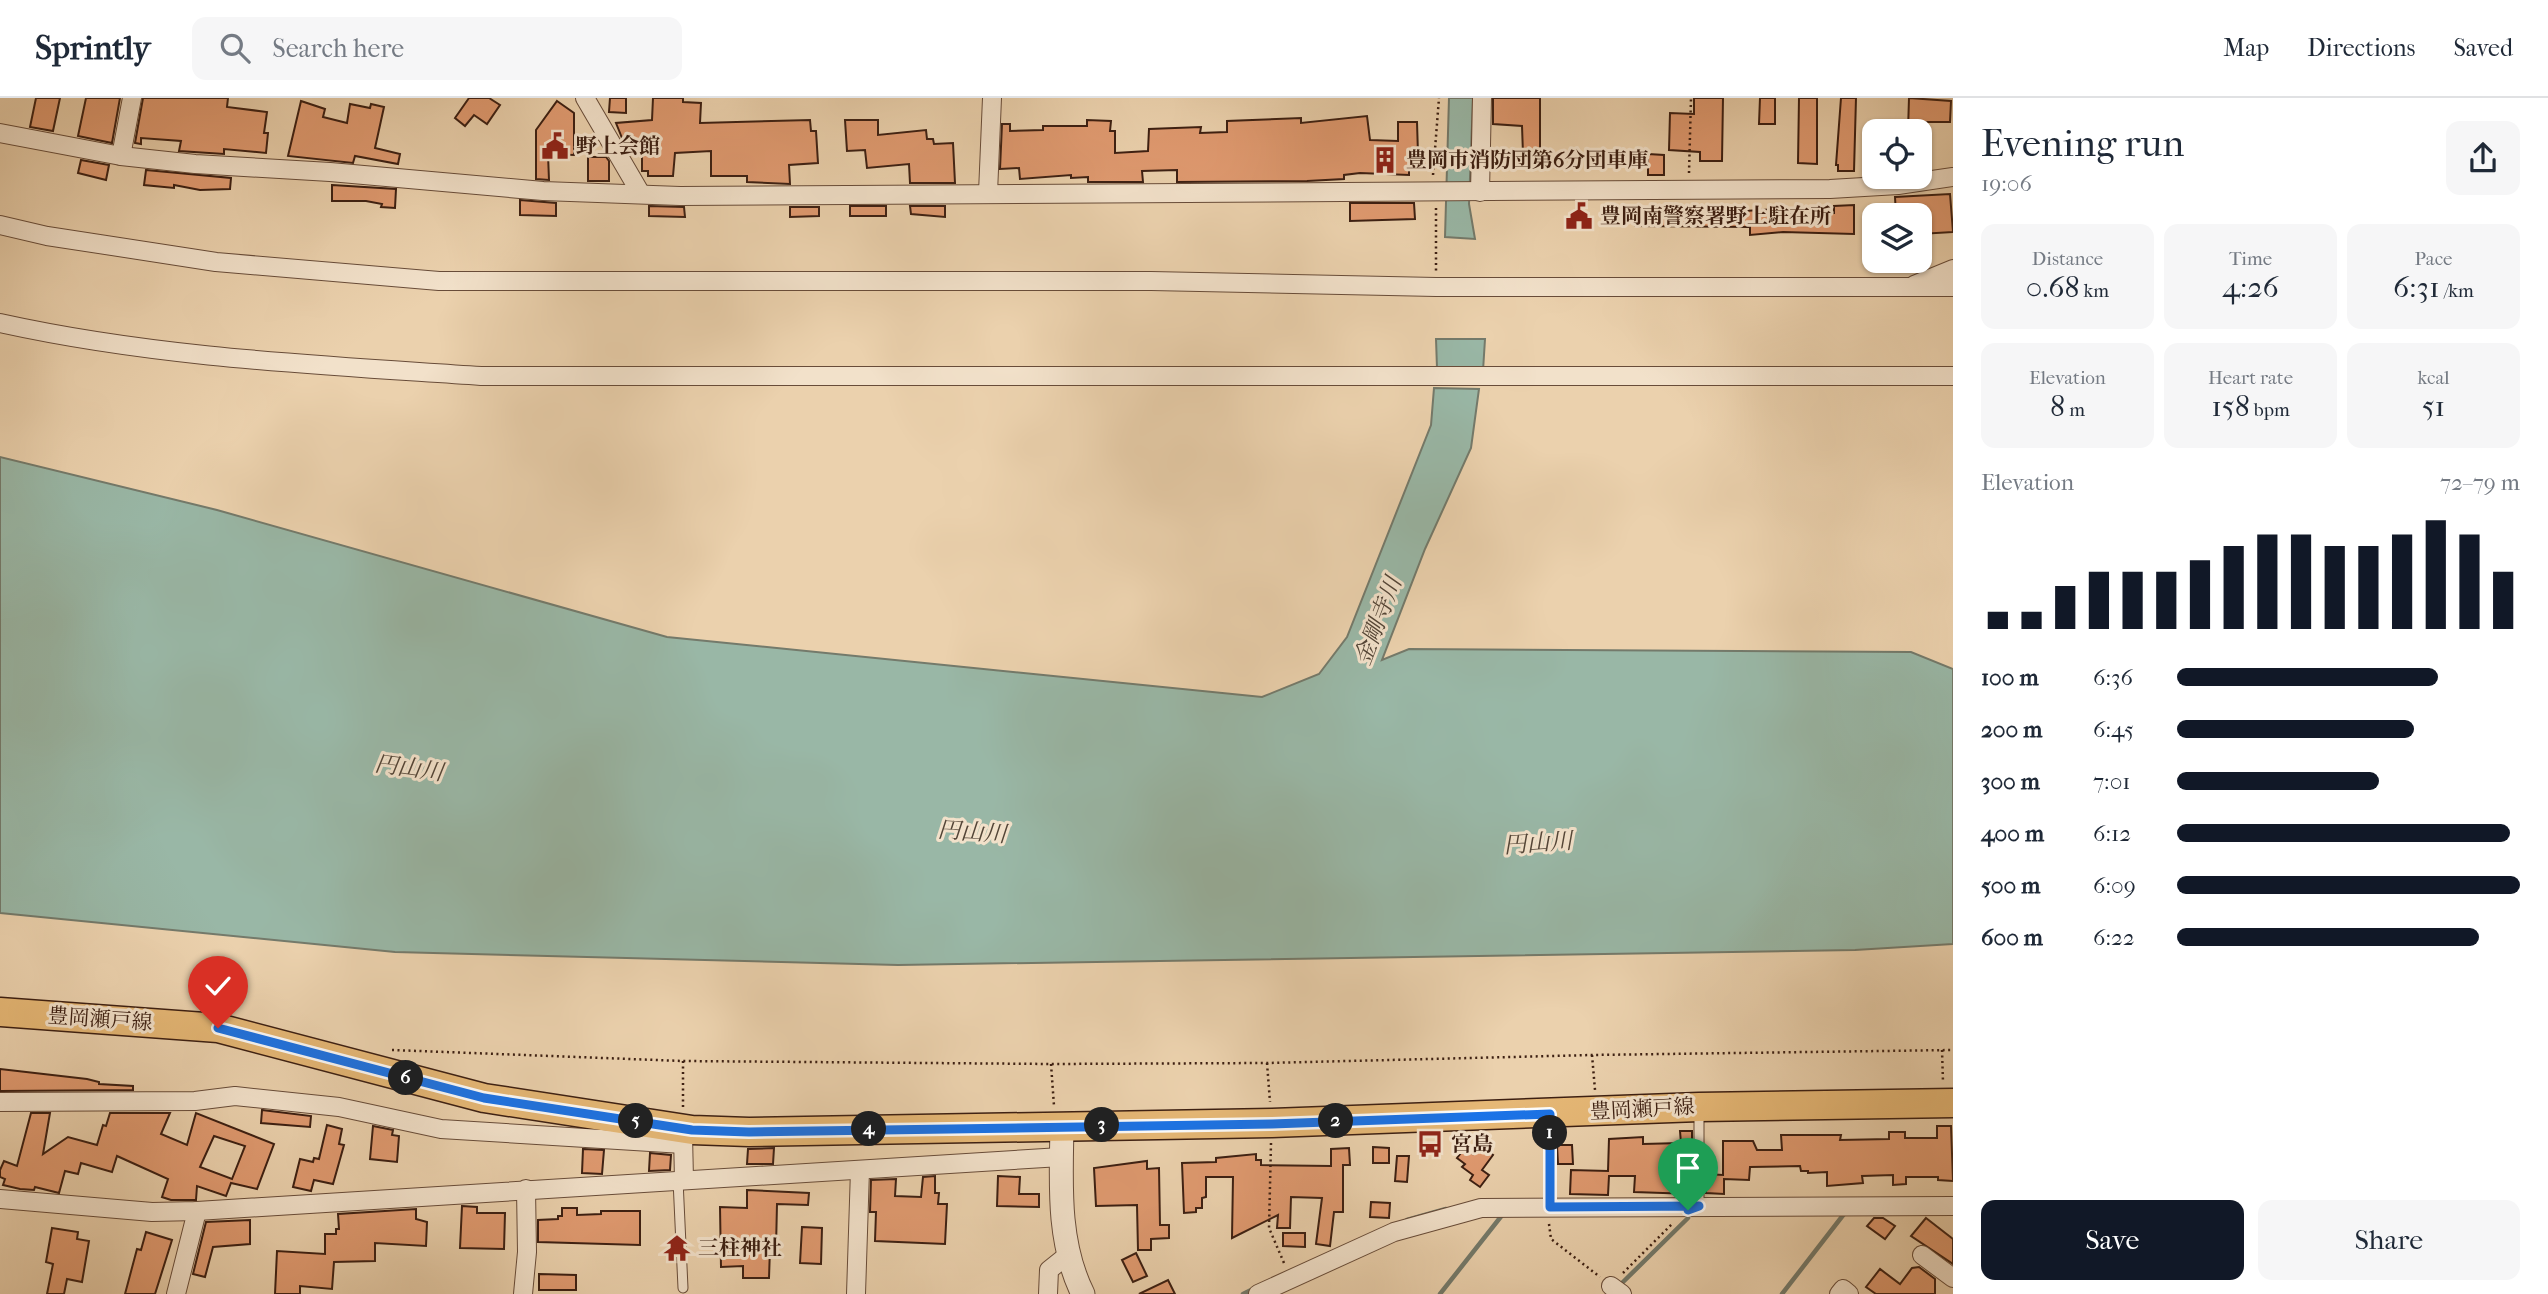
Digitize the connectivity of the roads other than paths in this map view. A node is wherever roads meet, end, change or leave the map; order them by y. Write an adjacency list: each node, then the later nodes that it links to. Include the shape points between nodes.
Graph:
1 (132, 98): 6 (street)
2 (585, 98): 10 (street)
3 (992, 98): 9 (street)
4 (1482, 98): 8 (street)
5 (0, 133): 6 (street)
6 (121, 156): 10 (street, via 543,191)
7 (1953, 177): 8 (street, via 1865,187)
8 (1478, 191): 9 (street)
9 (988, 193): 10 (street)
10 (641, 194)
11 (0, 225): 13 (street, via 216,262 439,281)
12 (1953, 269): 13 (street)
13 (1911, 287): 14 (street)
14 (1953, 287)
15 (0, 323): 16 (street, via 43,333 261,361 481,376)
16 (1953, 376)
17 (0, 1012): 23 (main road, 豊岡瀬戸線, via 218,1028 484,1098)
18 (0, 1102): 23 (street, via 195,1101 235,1096 339,1107 441,1129)
19 (1948, 1103): 20 (main road, 豊岡瀬戸線)
20 (1699, 1107): 21 (main road, 豊岡瀬戸線); 29 (lane)
21 (1550, 1114): 22 (main road, 豊岡瀬戸線); 30 (lane)
22 (1058, 1126): 23 (main road, 豊岡瀬戸線); 24 (street)
23 (683, 1136): 26 (street)
24 (1061, 1157): 25 (street); 33 (street)
25 (860, 1170): 26 (street); 40 (street)
26 (681, 1180): 27 (street); 37 (lane)
27 (526, 1189): 32 (street); 39 (street)
28 (0, 1199): 32 (street, via 152,1212)
29 (1699, 1200): 30 (street); 31 (street)
30 (1550, 1204): 43 (street, via 1481,1208 1432,1219 1381,1237)
31 (1953, 1206)
32 (197, 1210): 38 (street)
33 (1069, 1254): 41 (street, via 1049,1270); 42 (street)
34 (1922, 1255): 35 (street)
35 (1953, 1278)
36 (1953, 1287): 46 (street)
37 (683, 1288)
38 (176, 1294)
39 (523, 1294)
40 (856, 1294)
41 (1048, 1294)
42 (1083, 1294)
43 (1258, 1294)
44 (1839, 1294): 45 (street, via 1843,1289)
45 (1849, 1294)
46 (1947, 1294)

